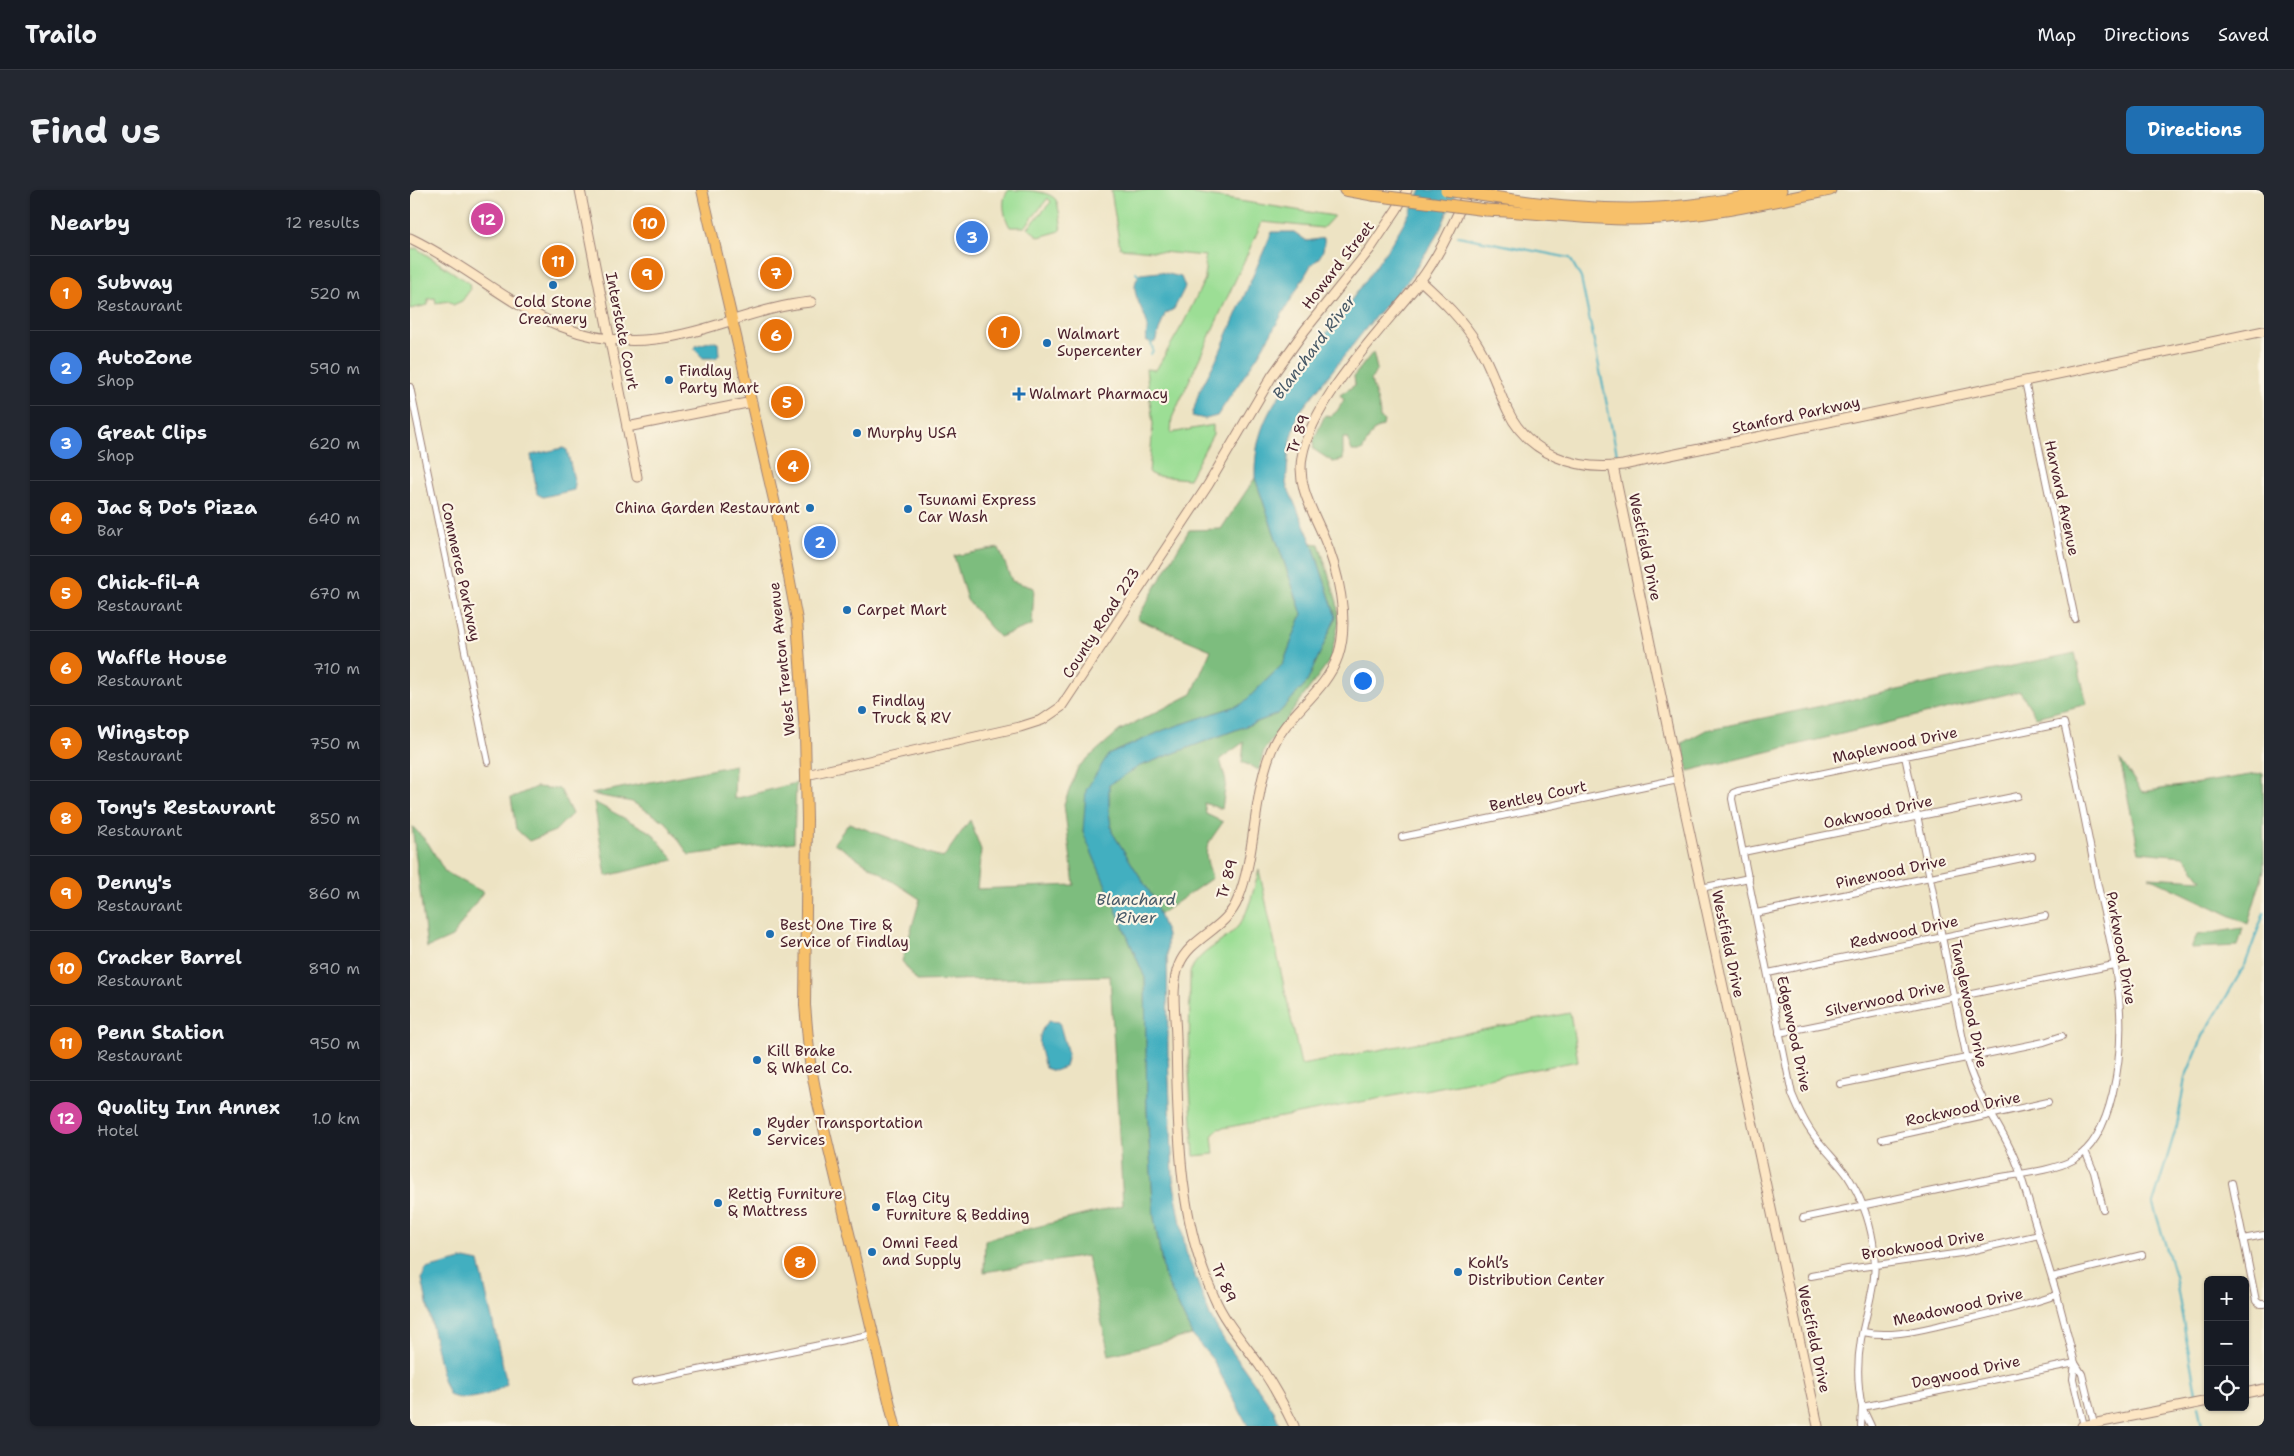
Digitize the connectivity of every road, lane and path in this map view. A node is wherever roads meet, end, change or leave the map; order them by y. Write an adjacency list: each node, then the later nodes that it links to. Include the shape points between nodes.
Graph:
1 (580, 190): 15 (street, Interstate Court)
2 (702, 190): 12 (main road, West Trenton Avenue)
3 (1345, 190): 8 (highway, bridge, via 1486,210 1585,218 1656,218 1741,208)
4 (1407, 190): 13 (street, Howard Street, via 1370,249)
5 (1446, 190): 7 (highway, bridge, via 1584,208 1631,209 1703,204)
6 (1469, 190): 10 (street, Tr 89, via 1444,243)
7 (1781, 190)
8 (1830, 190)
9 (410, 238): 15 (street, via 545,320 571,331)
10 (1420, 280): 20 (street, Stanford Parkway, via 1451,309 1478,344 1508,412 1525,436 1566,461 1594,467); 75 (street, Tr 89, via 1322,407 1309,434 1302,458 1303,490 1325,539 1340,599 1344,626 1339,652 1318,690 1286,725 1271,749 1242,884 1234,907 1216,929 1183,957 1177,970 1178,1122 1186,1202 1195,1243 1218,1306 1261,1367)
11 (811, 302): 12 (street, via 794,303)
12 (732, 319): 15 (street, via 671,337); 18 (main road, West Trenton Avenue)
13 (1305, 330): 26 (street, County Road 223, via 1272,376 1164,553 1058,710 1042,720 1020,727)
14 (2264, 331): 16 (street, Stanford Parkway)
15 (610, 339): 19 (street, Interstate Court)
16 (2025, 381): 20 (street, Stanford Parkway); 22 (street, Harvard Avenue)
17 (410, 387): 25 (street, Commerce Parkway)
18 (752, 402): 19 (street); 26 (main road, West Trenton Avenue, via 797,620)
19 (627, 427): 21 (street, Interstate Court)
20 (1613, 466): 27 (street, Westfield Drive)
21 (637, 477)
22 (2075, 620)
23 (2064, 723): 24 (street, Maplewood Drive); 40 (street, Parkwood Drive)
24 (1905, 756): 28 (street, Maplewood Drive, via 1738,791); 30 (street, Tanglewood Drive)
25 (488, 762)
26 (806, 775): 66 (main road, West Trenton Avenue, via 806,1033 817,1099)
27 (1678, 779): 31 (street, Bentley Court); 36 (street, Westfield Drive)
28 (1732, 795): 32 (street, Edgewood Drive)
29 (2018, 796): 30 (street, Oakwood Drive)
30 (1917, 816): 32 (street, Oakwood Drive); 34 (street, Tanglewood Drive)
31 (1402, 837)
32 (1743, 852): 35 (street, Edgewood Drive)
33 (2032, 856): 34 (street, Pinewood Drive)
34 (1929, 877): 37 (street, Pinewood Drive); 39 (street, Tanglewood Drive)
35 (1749, 878): 36 (street); 37 (street, Edgewood Drive)
36 (1702, 888): 76 (street, Westfield Drive)
37 (1756, 913): 41 (street, Edgewood Drive)
38 (2045, 916): 39 (street, Redwood Drive)
39 (1942, 937): 41 (street, Redwood Drive); 42 (street, Tanglewood Drive)
40 (2114, 965): 42 (street, Silverwood Drive); 50 (street, Parkwood Drive, via 2120,1020 2116,1070 2100,1129)
41 (1768, 973): 43 (street, Edgewood Drive)
42 (1954, 998): 43 (street, Silverwood Drive); 45 (street, Tanglewood Drive)
43 (1779, 1033): 53 (street, Edgewood Drive, via 1788,1080 1802,1116 1847,1176)
44 (2062, 1036): 45 (street)
45 (1966, 1058): 46 (street); 48 (street, Tanglewood Drive)
46 (1840, 1084)
47 (2048, 1102): 48 (street, Rockwood Drive)
48 (1992, 1116): 49 (street, Rockwood Drive); 51 (street, Tanglewood Drive, via 2007,1139)
49 (1882, 1139)
50 (2085, 1151): 51 (street, Parkwood Drive, via 2068,1162); 54 (street)
51 (2020, 1173): 53 (street, Parkwood Drive); 56 (street, Tanglewood Drive)
52 (2232, 1183): 58 (street)
53 (1863, 1205): 55 (street, Parkwood Drive); 60 (street, Edgewood Drive, via 1873,1241)
54 (2103, 1209)
55 (1803, 1218)
56 (2039, 1234): 60 (street, Brookwood Drive, via 1960,1253); 62 (street, Tanglewood Drive)
57 (2264, 1235): 58 (street)
58 (2243, 1239): 64 (street, via 2256,1301)
59 (2142, 1255): 62 (street)
60 (1875, 1265): 61 (street, Brookwood Drive); 65 (street, Edgewood Drive, via 1872,1297)
61 (1811, 1276)
62 (2052, 1277): 63 (street, Tanglewood Drive)
63 (2057, 1295): 65 (street, Meadowood Drive, via 2002,1312 1909,1332); 67 (street, Tanglewood Drive)
64 (2264, 1304)
65 (1863, 1332): 72 (street, Edgewood Drive, via 1858,1377)
66 (873, 1334): 68 (street); 74 (main road, West Trenton Avenue)
67 (2075, 1362): 72 (street, Dogwood Drive); 73 (street, Tanglewood Drive, via 2082,1374); 79 (street, Tanglewood Drive, via 2073,1379)
68 (635, 1383)
69 (2264, 1389): 70 (street)
70 (2249, 1392)
71 (2204, 1401): 73 (street)
72 (1862, 1407): 77 (street, Edgewood Drive); 78 (street, Edgewood Drive)
73 (2094, 1423): 79 (street)
74 (895, 1426)
75 (1294, 1426)
76 (1818, 1426)
77 (1861, 1426)
78 (1871, 1426)
79 (2083, 1426)

